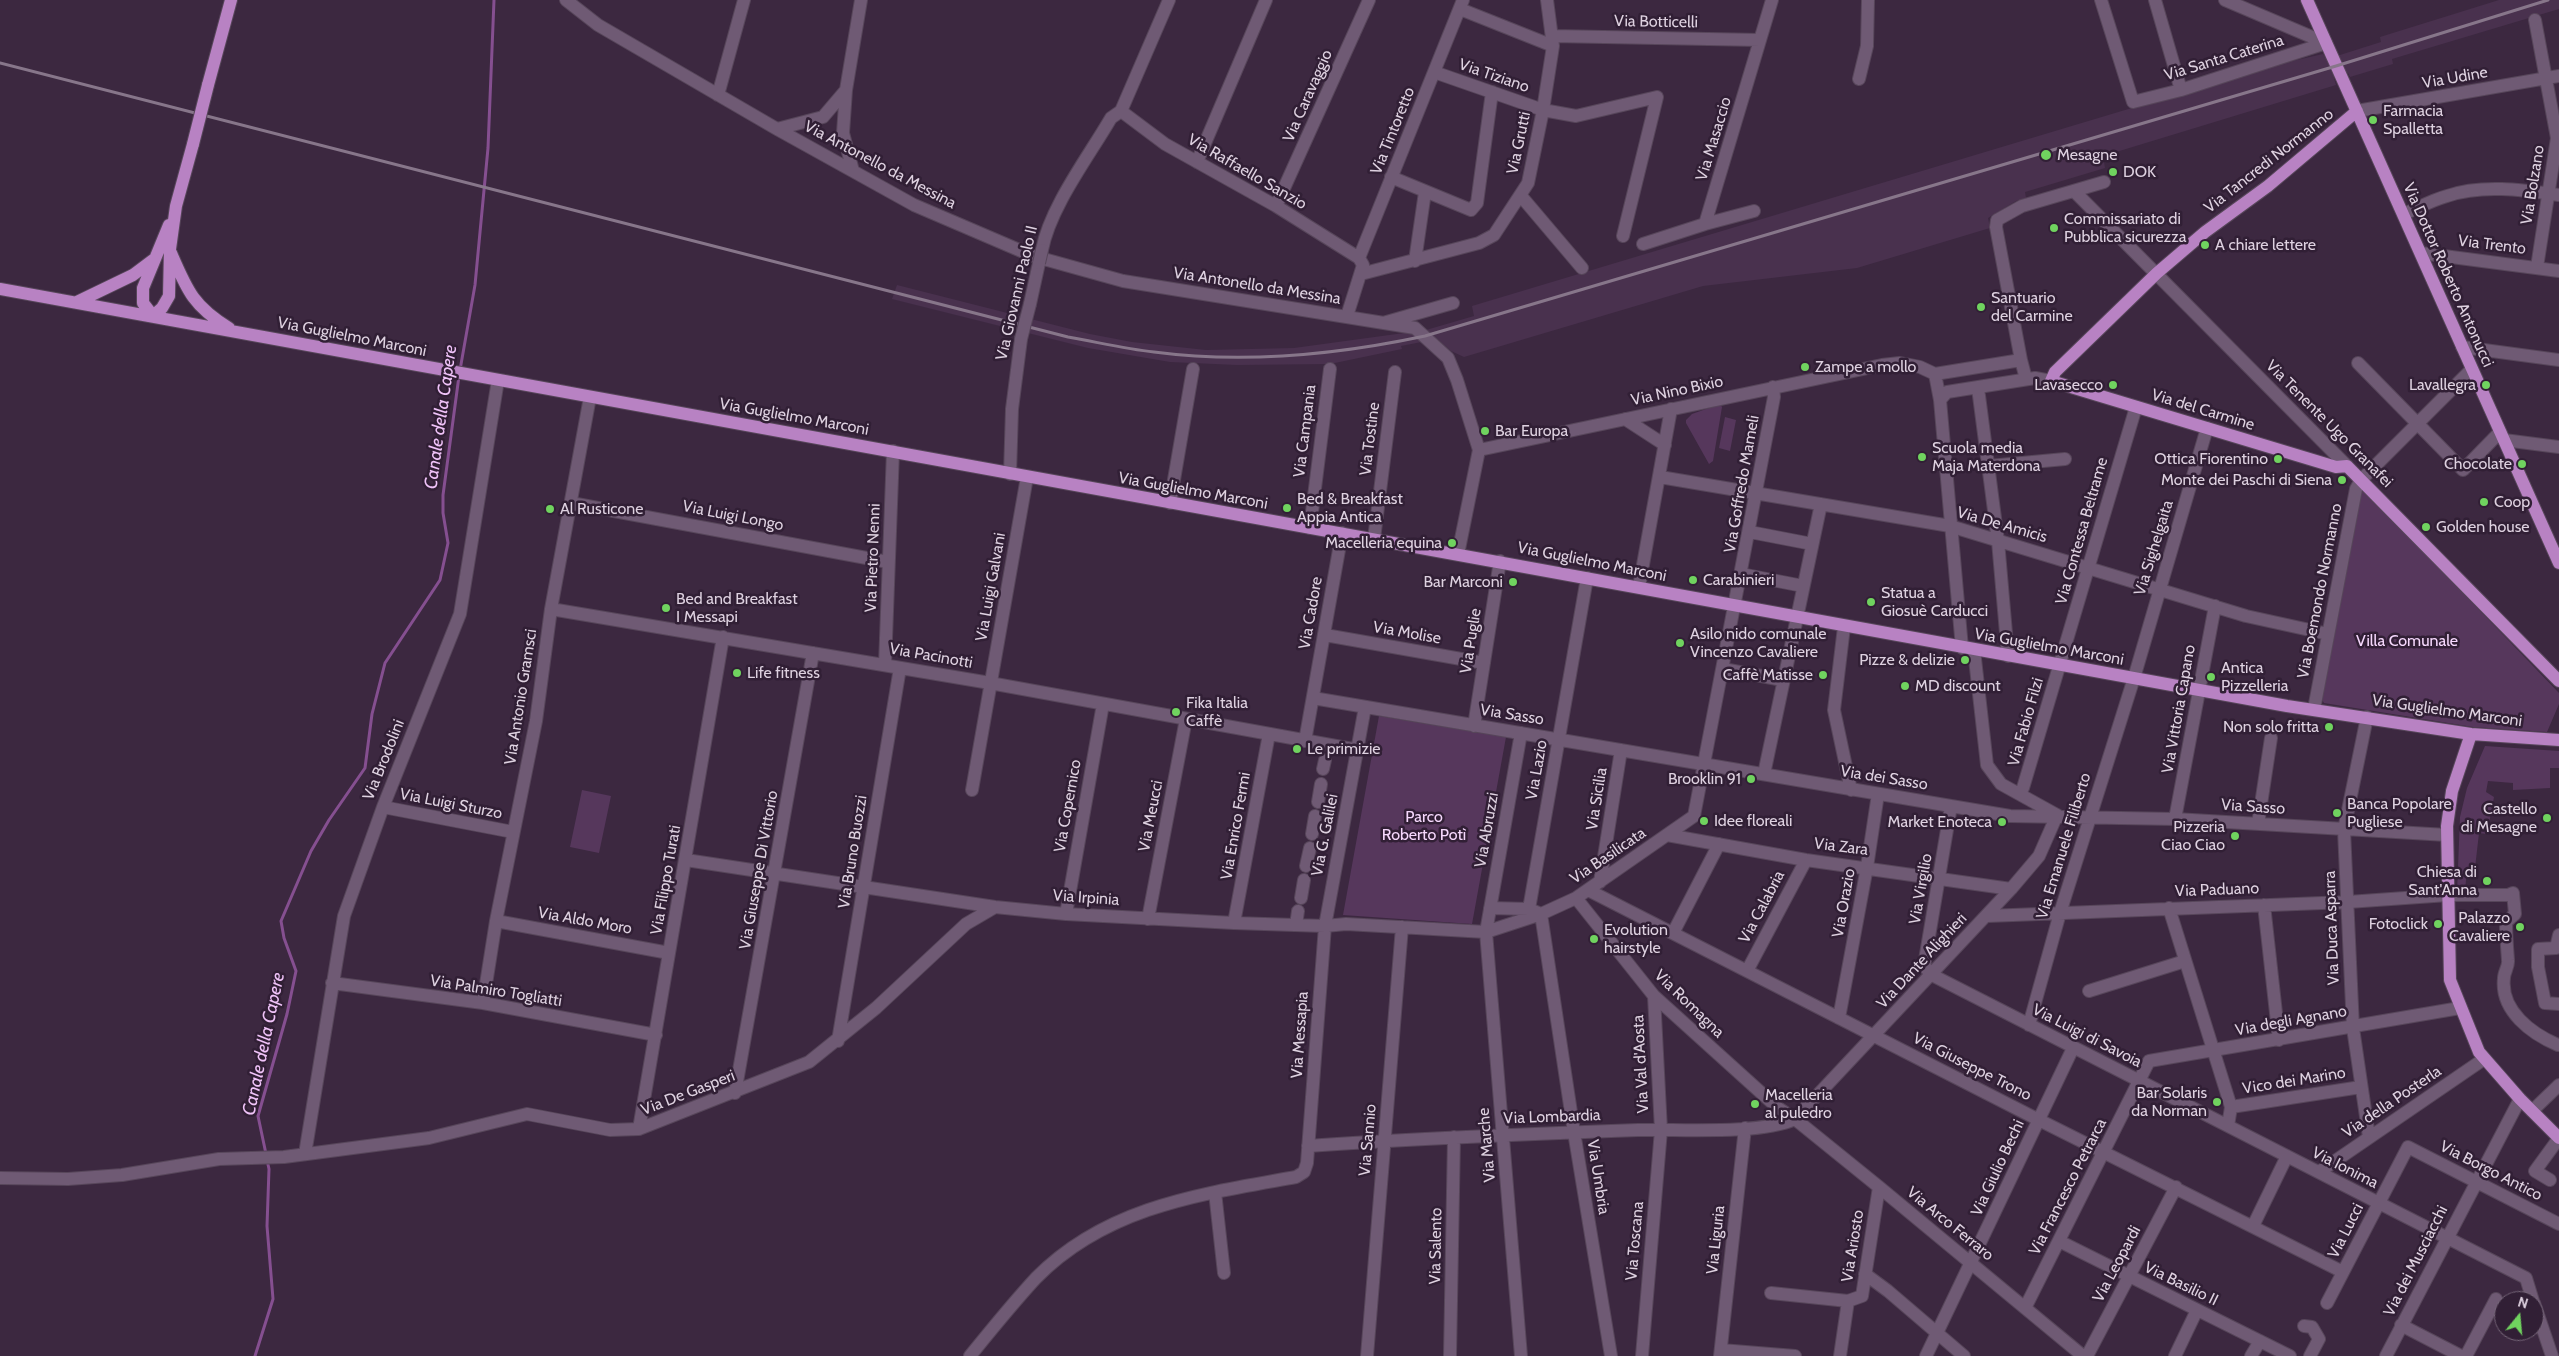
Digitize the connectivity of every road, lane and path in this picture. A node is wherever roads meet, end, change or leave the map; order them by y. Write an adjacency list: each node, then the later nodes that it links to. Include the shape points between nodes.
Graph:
1 (231, 0): 40 (main road, bridge)
2 (566, 0): 26 (street, Via Antonello da Messina, via 598,25)
3 (744, 0): 26 (street)
4 (861, 0): 23 (street)
5 (1266, 0): 32 (street)
6 (1369, 0): 41 (street, Via Caravaggio)
7 (1547, 0): 18 (street, Via Grutti)
8 (1772, 0): 17 (street, Via Masaccio)
9 (1868, 0): 22 (street, via 1867,46)
10 (2101, 0): 24 (street, Via Santa Caterina, via 2133,102)
11 (2155, 0): 24 (street)
12 (2224, 0): 19 (street)
13 (2307, 0): 19 (main road, Via Dottor Roberto Antonucci)
14 (1164, 2): 28 (street, Via Giovanni Paolo II)
15 (1461, 5): 18 (street); 20 (street, Via Tintoretto)
16 (2535, 20): 21 (street, Via Bolzano)
17 (1760, 40): 18 (street, Via Botticelli); 44 (street, Via Masaccio)
18 (1552, 41): 27 (street, Via Grutti)
19 (2326, 44): 24 (street, Via Santa Caterina); 29 (main road, Via Dottor Roberto Antonucci)
20 (1434, 72): 25 (street, Via Tiziano); 34 (street, Via Tintoretto)
21 (2553, 78): 29 (street, Via Udine); 31 (street, Via Bolzano)
22 (1859, 79)
23 (846, 90): 30 (street, via 823,117); 33 (street, via 843,133)
24 (2181, 90)
25 (1492, 92): 27 (street, Via Tiziano); 37 (street, via 1477,203 1470,210)
26 (718, 95): 30 (street, Via Antonello da Messina)
27 (1543, 110): 39 (street, Via Grutti, via 1528,184); 45 (street, Via Tiziano, via 1576,116 1657,97)
28 (1121, 111): 32 (street, Via Raffaello Sanzio, via 1165,144); 95 (street, Via Giovanni Paolo II, bridge, via 1111,118 1045,234 1021,339 1012,409)
29 (2357, 111): 43 (main road, Via Dottor Roberto Antonucci); 55 (main road, Via Tancredi Normanno)
30 (777, 129): 33 (street, Via Antonello da Messina)
31 (2558, 138): 38 (street, Via Bolzano)
32 (1197, 162): 41 (street, Via Raffaello Sanzio)
33 (853, 171): 63 (street, Via Antonello da Messina, via 914,205 1033,256 1122,281)
34 (1391, 177): 37 (street); 49 (street, Via Tintoretto)
35 (2104, 182): 36 (street)
36 (2074, 190): 55 (street, Via Tenente Ugo Granafei); 67 (street, via 2022,206 1997,220)
37 (1425, 192): 51 (street)
38 (2554, 195): 43 (street, via 2508,189 2470,190 2448,195); 53 (street, Via Bolzano)
39 (1520, 196): 51 (street, Via Grutti, via 1494,235 1478,243); 52 (street)
40 (176, 206): 47 (main road); 50 (main road)
41 (1276, 206): 49 (street, Via Raffaello Sanzio)
42 (1754, 211): 44 (street)
43 (2404, 214): 48 (main road, Via Dottor Roberto Antonucci)
44 (1705, 224): 46 (street)
45 (1622, 236)
46 (1643, 244)
47 (170, 249): 62 (main road, via 168,296); 65 (main road, via 191,297 215,319)
48 (2422, 253): 53 (street, Via Trento); 66 (main road, Via Dottor Roberto Antonucci)
49 (1359, 258): 56 (street, Via Tintoretto, via 1363,265)
50 (155, 259): 60 (main road, via 133,275); 62 (main road, via 143,288 143,303)
51 (1415, 261): 56 (street, Via Grutti)
52 (1582, 268)
53 (2537, 268): 54 (street, Via Trento)
54 (2559, 271)
55 (2157, 273): 77 (main road, Via Tancredi Normanno, via 2055,372); 94 (street, Via Tenente Ugo Granafei)
56 (1361, 274): 63 (street)
57 (0, 289): 58 (main road, Via Guglielmo Marconi)
58 (26, 293): 59 (main road); 60 (main road, Via Guglielmo Marconi)
59 (0, 295)
60 (76, 302): 62 (main road, Via Guglielmo Marconi)
61 (1453, 303): 64 (street)
62 (153, 316): 65 (main road, Via Guglielmo Marconi)
63 (1347, 316): 64 (street, Via Antonello da Messina)
64 (1383, 323): 90 (street, Via Antonello da Messina, via 1415,328 1448,358)
65 (236, 332): 76 (main road, Via Guglielmo Marconi)
66 (2462, 347): 68 (street); 72 (main road, Via Dottor Roberto Antonucci)
67 (2021, 360): 74 (street); 75 (street)
68 (2559, 360)
69 (2358, 363): 85 (street)
70 (1193, 369): 101 (street)
71 (1330, 369): 104 (street, Via Campania)
72 (2471, 370): 85 (street); 87 (main road, Via Dottor Roberto Antonucci)
73 (1395, 372): 107 (street, Via Tostine)
74 (1936, 374): 78 (street, Via Nino Bixio, via 1900,363); 81 (street)
75 (2026, 379): 77 (street); 79 (street)
76 (498, 380): 80 (main road, Via Guglielmo Marconi); 166 (street, Via Brodolini, via 460,614)
77 (2051, 381): 82 (main road, Via del Carmine)
78 (1773, 388): 83 (street, Via Nino Bixio); 99 (street, Via Goffredo Mameli)
79 (1978, 388): 81 (street, via 1947,392); 93 (street)
80 (590, 396): 91 (main road, Via Guglielmo Marconi); 100 (street, Via Antonio Gramsci)
81 (1940, 400): 103 (street)
82 (2136, 406): 86 (main road, Via del Carmine); 114 (street, Via Contessa Beltrame)
83 (1671, 409): 84 (street, Via Nino Bixio); 88 (street)
84 (1625, 419): 88 (street); 90 (street, Via Nino Bixio)
85 (2418, 424): 87 (street, via 2463,470); 98 (street)
86 (2207, 428): 94 (main road, Via del Carmine, via 2336,467); 119 (street, Via Sighelgaita)
87 (2502, 436): 89 (street); 113 (main road, Via Dottor Roberto Antonucci)
88 (1665, 444): 97 (street)
89 (2559, 448)
90 (1478, 450): 110 (street)
91 (893, 452): 95 (main road, Via Guglielmo Marconi); 112 (street, Via Pietro Nenni)
92 (2065, 459): 93 (street)
93 (1989, 466): 108 (street)
94 (2347, 466): 98 (main road, Via Tenente Ugo Granafei)
95 (1010, 474): 96 (main road, Via Guglielmo Marconi)
96 (1027, 477): 101 (main road, Via Guglielmo Marconi); 139 (street, Via Luigi Galvani)
97 (1660, 477): 99 (street, Via De Amicis); 118 (street)
98 (2362, 480): 125 (street, Via Boemondo Normanno, via 2356,489); 138 (main road, Via Tenente Ugo Granafei)
99 (1756, 493): 102 (street, Via De Amicis); 105 (street, Via Goffredo Mameli)
100 (571, 503): 112 (street, Via Luigi Longo); 122 (street, Via Antonio Gramsci)
101 (1170, 503): 104 (main road, Via Guglielmo Marconi)
102 (1821, 504): 103 (street, Via De Amicis); 109 (street)
103 (1950, 526): 108 (street, Via De Amicis); 128 (street)
104 (1310, 528): 106 (main road, Via Guglielmo Marconi)
105 (1750, 532): 109 (street); 115 (street, Via Goffredo Mameli)
106 (1342, 533): 107 (main road, Via Guglielmo Marconi); 126 (street, Via Cadore)
107 (1374, 539): 110 (main road, Via Guglielmo Marconi)
108 (1998, 541): 114 (street, Via De Amicis); 130 (street)
109 (1812, 544): 117 (street)
110 (1458, 554): 111 (main road, Via Guglielmo Marconi)
111 (1500, 561): 116 (main road, Via Guglielmo Marconi); 131 (street, Via Puglie)
112 (888, 562): 132 (street, Via Pietro Nenni)
113 (2559, 563)
114 (2088, 567): 119 (street, Via De Amicis); 133 (street, Via Contessa Beltrame)
115 (1741, 574): 117 (street); 120 (street, Via Goffredo Mameli)
116 (1587, 578): 118 (main road, Via Guglielmo Marconi); 152 (street, Via Lazio)
117 (1803, 586): 123 (street)
118 (1639, 588): 120 (main road, Via Guglielmo Marconi)
119 (2158, 589): 121 (street, Via De Amicis); 136 (street, Via Sighelgaita)
120 (1735, 606): 123 (main road, Via Guglielmo Marconi); 135 (street, Via Goffredo Mameli)
121 (2215, 606): 125 (street, Via De Amicis); 140 (street, Via Vittoria Capano)
122 (551, 609): 127 (street, Via Pacinotti); 173 (street, Via Antonio Gramsci, via 536,721)
123 (1797, 617): 124 (main road, Via Guglielmo Marconi); 137 (street)
124 (1844, 626): 128 (main road, Via Guglielmo Marconi); 162 (street, via 1834,710)
125 (2328, 634): 144 (street, Via Boemondo Normanno)
126 (1324, 635): 131 (street, Via Molise); 141 (street, Via Cadore)
127 (723, 637): 129 (street, Via Pacinotti); 179 (street, Via Filippo Turati)
128 (1968, 649): 130 (main road, Via Guglielmo Marconi); 167 (street, via 1987,765 2001,784)
129 (813, 652): 132 (street, Via Pacinotti); 183 (street, Via Giuseppe Di Vittorio)
130 (2008, 656): 133 (main road, Via Guglielmo Marconi)
131 (1484, 663): 147 (street, Via Puglie)
132 (885, 665): 134 (street, Via Pacinotti)
133 (2060, 665): 136 (main road, Via Guglielmo Marconi); 160 (street, Via Fabio Filzi)
134 (900, 668): 139 (street, Via Pacinotti); 187 (street, Via Bruno Buozzi)
135 (1723, 669): 137 (street); 157 (street, Via Goffredo Mameli)
136 (2134, 678): 140 (main road, Via Guglielmo Marconi); 169 (street, Via Emanuele Filiberto)
137 (1784, 680): 158 (street)
138 (2559, 681)
139 (990, 683): 142 (street, Via Pacinotti); 161 (street, Via Luigi Galvani)
140 (2199, 690): 144 (main road, Via Guglielmo Marconi); 170 (street, Via Vittoria Capano)
141 (1313, 698): 143 (street, Via Sasso); 154 (street, Via Cadore)
142 (1103, 704): 146 (street, Via Pacinotti); 201 (street, Via Copernico)
143 (1365, 706): 147 (street, Via Sasso); 155 (street, Via G. Galilei)
144 (2314, 709): 145 (main road, Via Guglielmo Marconi)
145 (2367, 717): 150 (main road, Via Guglielmo Marconi); 172 (street, Via Duca Asparra)
146 (1186, 719): 149 (street, Via Pacinotti); 203 (street, Via Meucci)
147 (1474, 726): 148 (street, Via Sasso)
148 (1521, 733): 152 (street, Via Sasso); 196 (street, Via Abruzzi)
149 (1269, 734): 154 (street, Via Pacinotti); 205 (street, Via Enrico Fermi)
150 (2471, 734): 153 (main road, Via Guglielmo Marconi); 176 (main road, via 2452,791)
151 (2272, 738): 171 (street)
152 (1559, 739): 156 (street, Via Sasso); 199 (street, Via Lazio)
153 (2559, 739)
154 (1304, 741): 155 (street, Via Pacinotti)
155 (1358, 750): 207 (street, Via G. Galilei)
156 (1621, 750): 157 (street, Via Sasso); 186 (street, Via Sicilia)
157 (1706, 764): 158 (street, Via dei Sasso); 175 (street, Via Basilicata, via 1694,816)
158 (1764, 774): 162 (street, Via dei Sasso)
159 (1321, 784): 164 (street)
160 (2024, 788)
161 (972, 790)
162 (1851, 790): 163 (street, Via dei Sasso)
163 (1878, 794): 165 (street, Via dei Sasso); 182 (street, Via Orazio)
164 (1318, 802)
165 (1951, 806): 167 (street, Via dei Sasso, via 2032,818); 184 (street, Via Virgilio)
166 (383, 807): 173 (street, Via Luigi Sturzo); 216 (street, Via Brodolini, via 344,916)
167 (2057, 815): 169 (street, Via Sasso); 188 (street, Via Dante Alighieri, via 2039,856)
168 (1315, 816): 174 (street)
169 (2090, 816): 170 (street, Via Sasso); 200 (street, Via Emanuele Filiberto)
170 (2175, 819): 171 (street, Via Sasso)
171 (2258, 824): 172 (street, Via Sasso)
172 (2344, 830): 176 (street, Via Sasso); 193 (street, Via Duca Asparra)
173 (513, 832): 204 (street, Via Antonio Gramsci)
174 (1312, 834)
175 (1667, 835): 177 (street, Via Zara); 186 (street, Via Basilicata)
176 (2447, 835): 190 (main road)
177 (1719, 844): 180 (street, Via Zara); 210 (street)
178 (1310, 848): 181 (street)
179 (686, 860): 183 (street, Via Irpinia); 212 (street, Via Filippo Turati)
180 (1806, 860): 182 (street, Via Zara); 214 (street, Via Calabria)
181 (1306, 866)
182 (1867, 867): 184 (street, Via Zara); 222 (street, Via Orazio)
183 (776, 873): 187 (street, Via Irpinia); 236 (street, Via Giuseppe Di Vittorio)
184 (1939, 878): 188 (street, Via Zara); 215 (street, Via Virgilio, via 1924,966)
185 (1304, 880): 191 (street)
186 (1600, 882): 189 (street, Via Basilicata)
187 (863, 887): 195 (street, Via Irpinia); 228 (street, Via Bruno Buozzi)
188 (2011, 889): 202 (street, Via Dante Alighieri)
189 (1588, 890): 192 (street, Via Basilicata); 210 (street, Via Giuseppe Trono)
190 (2448, 895): 193 (street, Via Paduano); 221 (main road, via 2450,980); 229 (street, Via Paduano, via 2508,896 2513,893 2515,914 2506,922 2509,962 2504,979 2505,992 2519,1020 2542,1038)
191 (1301, 898)
192 (1576, 898): 199 (street, Via Basilicata); 218 (street, Via Romagna)
193 (2348, 902): 194 (street, Via Paduano); 224 (street, Via Duca Asparra)
194 (2264, 904): 197 (street, Via Paduano); 227 (street)
195 (995, 907): 201 (street, Via Irpinia); 228 (street, Via De Gasperi, via 966,924)
196 (1490, 908): 199 (street); 209 (street, Via Abruzzi)
197 (2169, 908): 200 (street, Via Paduano); 213 (street)
198 (1298, 911): 206 (street)
199 (1535, 912): 209 (street, Via Basilicata); 246 (street, Via Umbria)
200 (2060, 913): 202 (street, Via Paduano); 223 (street, Via Emanuele Filiberto)
201 (1066, 914): 203 (street, Via Irpinia)
202 (1987, 916): 215 (street, Via Dante Alighieri)
203 (1148, 919): 205 (street, Via Irpinia)
204 (496, 922): 212 (street, Via Aldo Moro); 219 (street, Via Antonio Gramsci)
205 (1234, 923): 206 (street, Via Irpinia)
206 (1296, 925): 207 (street, Via Irpinia)
207 (1325, 926): 208 (street, Via Irpinia); 252 (street, Via Messapia)
208 (1402, 927): 209 (street, Via Irpinia); 251 (street, Via Sannio)
209 (1486, 932): 247 (street, Via Marche)
210 (1673, 933): 214 (street, Via Giuseppe Trono)
211 (2559, 935): 220 (street, via 2556,948 2538,949 2545,1003)
212 (669, 953): 225 (street, Via Filippo Turati)
213 (2185, 962): 217 (street); 231 (street)
214 (1747, 970): 222 (street, Via Giuseppe Trono)
215 (1932, 975): 223 (street, Via Luigi di Savoia); 226 (street, Via Dante Alighieri)
216 (332, 983): 219 (street, Via Palmiro Togliatti); 255 (street, Via Brodolini)
217 (2089, 991)
218 (1654, 996): 240 (street, Via Romagna, via 1778,1108); 245 (street, Via Val d'Aosta)
219 (483, 1003): 225 (street, Via Palmiro Togliatti)
220 (2559, 1004)
221 (2460, 1008): 224 (street, Via degli Agnano); 232 (main road)
222 (1839, 1018): 226 (street, Via Giuseppe Trono)
223 (2029, 1025): 230 (street, Via Luigi di Savoia)
224 (2353, 1028): 227 (street, Via degli Agnano); 235 (street, Via Duca Asparra)
225 (656, 1035): 243 (street, Via Filippo Turati)
226 (1874, 1035): 240 (street, Via Dante Alighieri); 241 (street, Via Giuseppe Trono)
227 (2279, 1040): 231 (street, Via degli Agnano)
228 (838, 1041): 236 (street, Via De Gasperi, via 809,1062)
229 (2558, 1045)
230 (2073, 1048): 233 (street, Via Luigi di Savoia); 241 (street, Via Giulio Bechi)
231 (2213, 1051): 233 (street, Via degli Agnano, via 2149,1061); 238 (street)
232 (2484, 1059): 237 (main road); 249 (street, Via della Posterla)
233 (2139, 1081): 242 (street, Via Luigi di Savoia); 254 (street, Via Francesco Petrarca)
234 (2559, 1085): 239 (street)
235 (2361, 1087): 238 (street, Vico dei Marino); 249 (street, Via Duca Asparra)
236 (735, 1093): 243 (street, Via De Gasperi)
237 (2520, 1099): 239 (main road); 260 (street, Via dei Musciacchi)
238 (2231, 1107): 242 (street)
239 (2532, 1111): 250 (main road)
240 (1795, 1119): 244 (street, Via Lombardia, via 1775,1126); 261 (street, Via Arco Ferraro)
241 (2039, 1120): 254 (street, Via Giuseppe Trono); 269 (street, Via Giulio Bechi)
242 (2228, 1126): 256 (street, Via Ionima)
243 (638, 1128): 255 (street, Via De Gasperi, via 610,1130 527,1114 428,1138)
244 (1745, 1128): 245 (street, Via Lombardia); 286 (street, Via Liguria)
245 (1661, 1130): 246 (street, Via Lombardia); 293 (street, Via Toscana)
246 (1574, 1132): 247 (street, Via Lombardia); 292 (street, Via Umbria)
247 (1502, 1136): 248 (street, Via Lombardia); 291 (street, Via Marche)
248 (1454, 1137): 251 (street, Via Lombardia); 290 (street, Via Salento)
249 (2369, 1137): 257 (street, Via della Posterla)
250 (2559, 1138): 259 (street, via 2535,1171)
251 (1384, 1141): 252 (street, Via Lombardia); 289 (street, Via Sannio)
252 (1308, 1146): 263 (street, Via Messapia, via 1304,1172 1296,1177)
253 (2408, 1148): 260 (street, Via Borgo Antico); 264 (street, Via Lucci)
254 (2104, 1152): 262 (street, Via Giuseppe Trono); 268 (street, Via Francesco Petrarca)
255 (306, 1154): 258 (street, Via De Gasperi, via 183,1164 122,1175 68,1179)
256 (2287, 1156): 257 (street, Via Ionima); 266 (street)
257 (2318, 1172): 264 (street, Via Ionima)
258 (0, 1178)
259 (2550, 1180)
260 (2476, 1182): 265 (street, Via Borgo Antico); 267 (street, Via dei Musciacchi)
261 (1879, 1187): 269 (street, Via Arco Ferraro); 272 (street, Via Ariosto)
262 (2176, 1187): 266 (street, Via Giuseppe Trono); 273 (street, Via Leopardi)
263 (1215, 1192): 271 (street); 288 (street, Via Messapia, via 1152,1207 1077,1244 1037,1277)
264 (2379, 1203): 267 (street, Via Ionima); 270 (street, Via Lucci)
265 (2559, 1224)
266 (2254, 1226): 270 (street, Via Giuseppe Trono)
267 (2447, 1238): 274 (street, Via Ionima, via 2526,1278); 282 (street, Via dei Musciacchi)
268 (2059, 1241): 273 (street, Via Basilio II); 279 (street, Via Francesco Petrarca)
269 (1972, 1262): 279 (street, Via Arco Ferraro); 283 (street, Via Giulio Bechi)
270 (2343, 1272): 278 (street, Via Lucci)
271 (1224, 1273)
272 (1865, 1274): 276 (street, Via Ariosto, via 1862,1296); 283 (street)
273 (2128, 1276): 280 (street, Via Basilio II); 298 (street, Via Leopardi)
274 (2530, 1291)
275 (1770, 1293): 276 (street)
276 (1848, 1301): 295 (street)
277 (2494, 1302): 305 (street)
278 (2327, 1303)
279 (2025, 1308): 298 (street, Via Arco Ferraro)
280 (2196, 1310): 285 (street, Via Basilio II); 299 (street)
281 (2304, 1326): 302 (street, via 2312,1327 2319,1339)
282 (2402, 1326): 303 (street, Via dei Musciacchi); 304 (street)
283 (1936, 1332): 296 (street, Via Giulio Bechi); 297 (street)
284 (2544, 1332): 306 (street, Via Ionima)
285 (2260, 1341): 300 (street); 301 (street, Via Basilio II)
286 (1720, 1353): 287 (street)
287 (1768, 1355): 294 (street)
288 (970, 1356)
289 (1368, 1356)
290 (1450, 1356)
291 (1521, 1356)
292 (1611, 1356)
293 (1642, 1356)
294 (1795, 1356)
295 (1840, 1356)
296 (1926, 1356)
297 (1964, 1356)
298 (2085, 1356)
299 (2175, 1356)
300 (2252, 1356)
301 (2290, 1356)
302 (2310, 1356)
303 (2386, 1356)
304 (2461, 1356)
305 (2466, 1356)
306 (2552, 1356)

